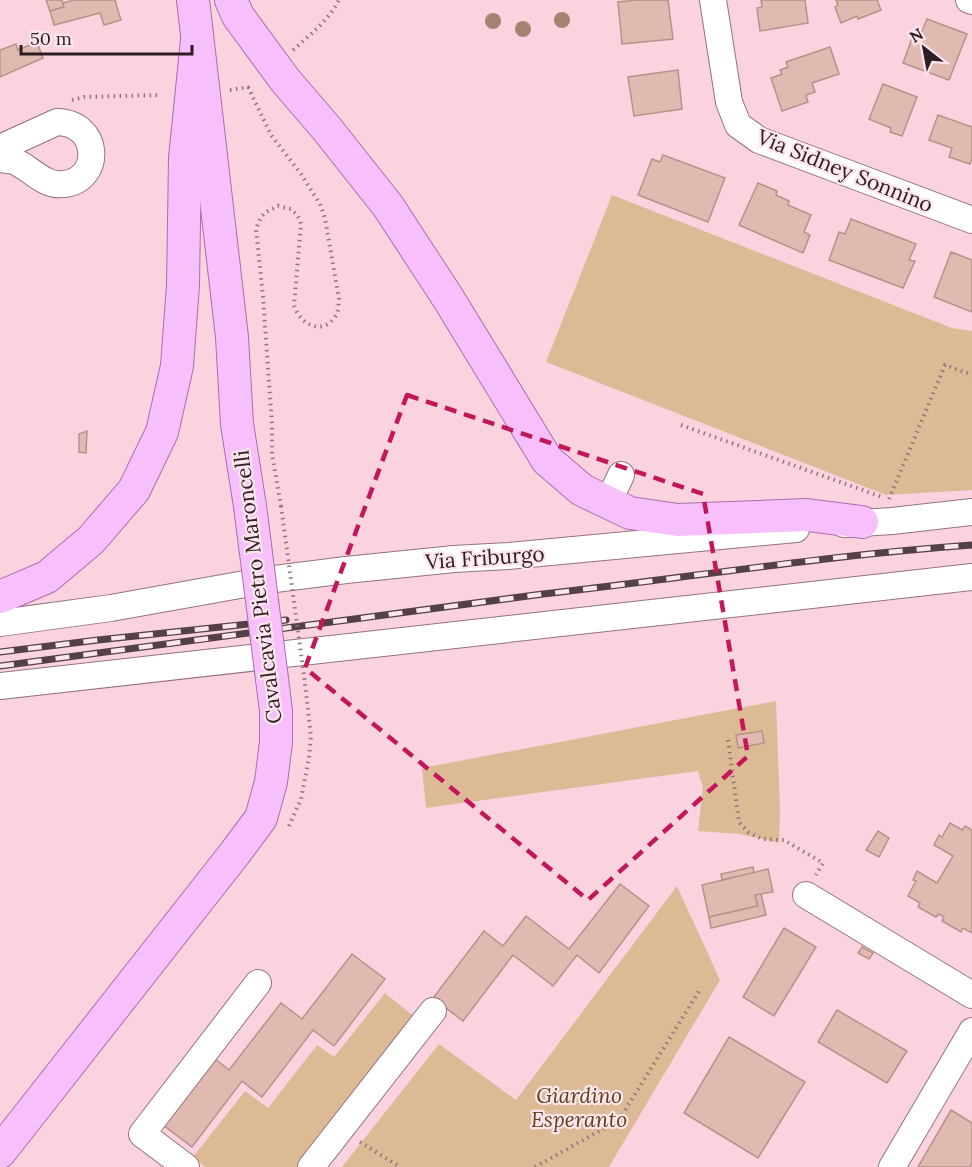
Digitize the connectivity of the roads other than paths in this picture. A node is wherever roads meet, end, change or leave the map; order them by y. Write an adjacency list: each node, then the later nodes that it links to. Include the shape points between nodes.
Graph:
1 (193, 0): 4 (main road, Cavalcavia Pietro Maroncelli)
2 (231, 0): 9 (main road, via 238,16 285,81 388,206 547,460 582,490)
3 (713, 0): 7 (street, Via Sidney Sonnino, via 729,102 738,125 759,140)
4 (197, 40): 13 (main road, Cavalcavia Pietro Maroncelli, via 185,158 177,366 162,432 134,490 91,540 47,577); 21 (main road, Cavalcavia Pietro Maroncelli, bridge, via 232,337 237,424 276,711 271,782 261,818 236,853)
5 (0, 148): 6 (street, via 57,122 67,122 83,132 91,149 88,168 74,181 64,184 45,181 14,162)
6 (0, 159)
7 (972, 220)
8 (621, 475): 9 (street)
9 (608, 503): 11 (main road, via 630,513 678,520 807,515)
10 (972, 512): 11 (street, Via Friburgo)
11 (862, 522): 14 (street, Via Friburgo, via 267,579 111,608)
12 (972, 577): 15 (street)
13 (0, 597)
14 (0, 622)
15 (0, 686)
16 (806, 895): 18 (street)
17 (258, 983): 22 (street, via 142,1134)
18 (972, 995)
19 (433, 1011): 23 (street)
20 (972, 1031): 24 (street)
21 (0, 1152)
22 (186, 1167)
23 (311, 1167)
24 (892, 1167)

